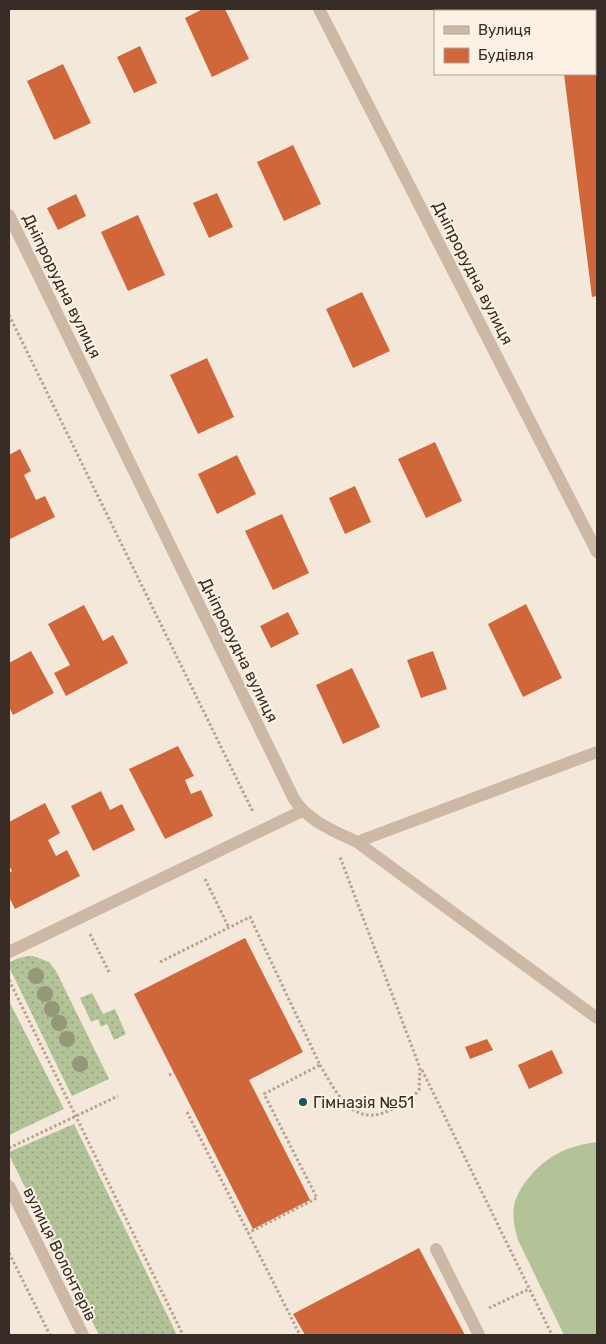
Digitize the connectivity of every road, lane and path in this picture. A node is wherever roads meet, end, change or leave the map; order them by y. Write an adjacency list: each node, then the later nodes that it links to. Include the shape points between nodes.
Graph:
1 (319, 9): 4 (street, Дніпрорудна вулиця)
2 (9, 215): 6 (street, Дніпрорудна вулиця)
3 (9, 315): 7 (path)
4 (597, 552)
5 (597, 752): 9 (street)
6 (302, 811): 8 (street, Дніпрорудна вулиця); 10 (street)
7 (253, 813)
8 (329, 828): 9 (street, Дніпрорудна вулиця); 19 (path)
9 (357, 842): 17 (street, Дніпрорудна вулиця)
10 (196, 861): 11 (street); 12 (path)
11 (81, 917): 13 (street); 15 (path)
12 (229, 928): 14 (path); 18 (path, via 250,917)
13 (9, 952)
14 (160, 962)
15 (109, 972)
16 (9, 980): 24 (path)
17 (597, 1018)
18 (320, 1065): 19 (path, via 343,1101 356,1112 370,1116 382,1114 412,1098 419,1090); 27 (path, via 264,1094 318,1198)
19 (420, 1068): 30 (path)
20 (174, 1073): 21 (path)
21 (169, 1075)
22 (118, 1096): 24 (path)
23 (187, 1112): 27 (path)
24 (77, 1116): 25 (path); 34 (path)
25 (9, 1148)
26 (9, 1186): 33 (street, вулиця Волонтерів)
27 (248, 1233): 35 (path)
28 (436, 1249): 36 (street)
29 (9, 1253): 32 (path)
30 (529, 1289): 31 (path); 37 (path)
31 (510, 1298)
32 (50, 1335)
33 (83, 1335)
34 (183, 1335)
35 (300, 1335)
36 (479, 1335)
37 (552, 1335)

